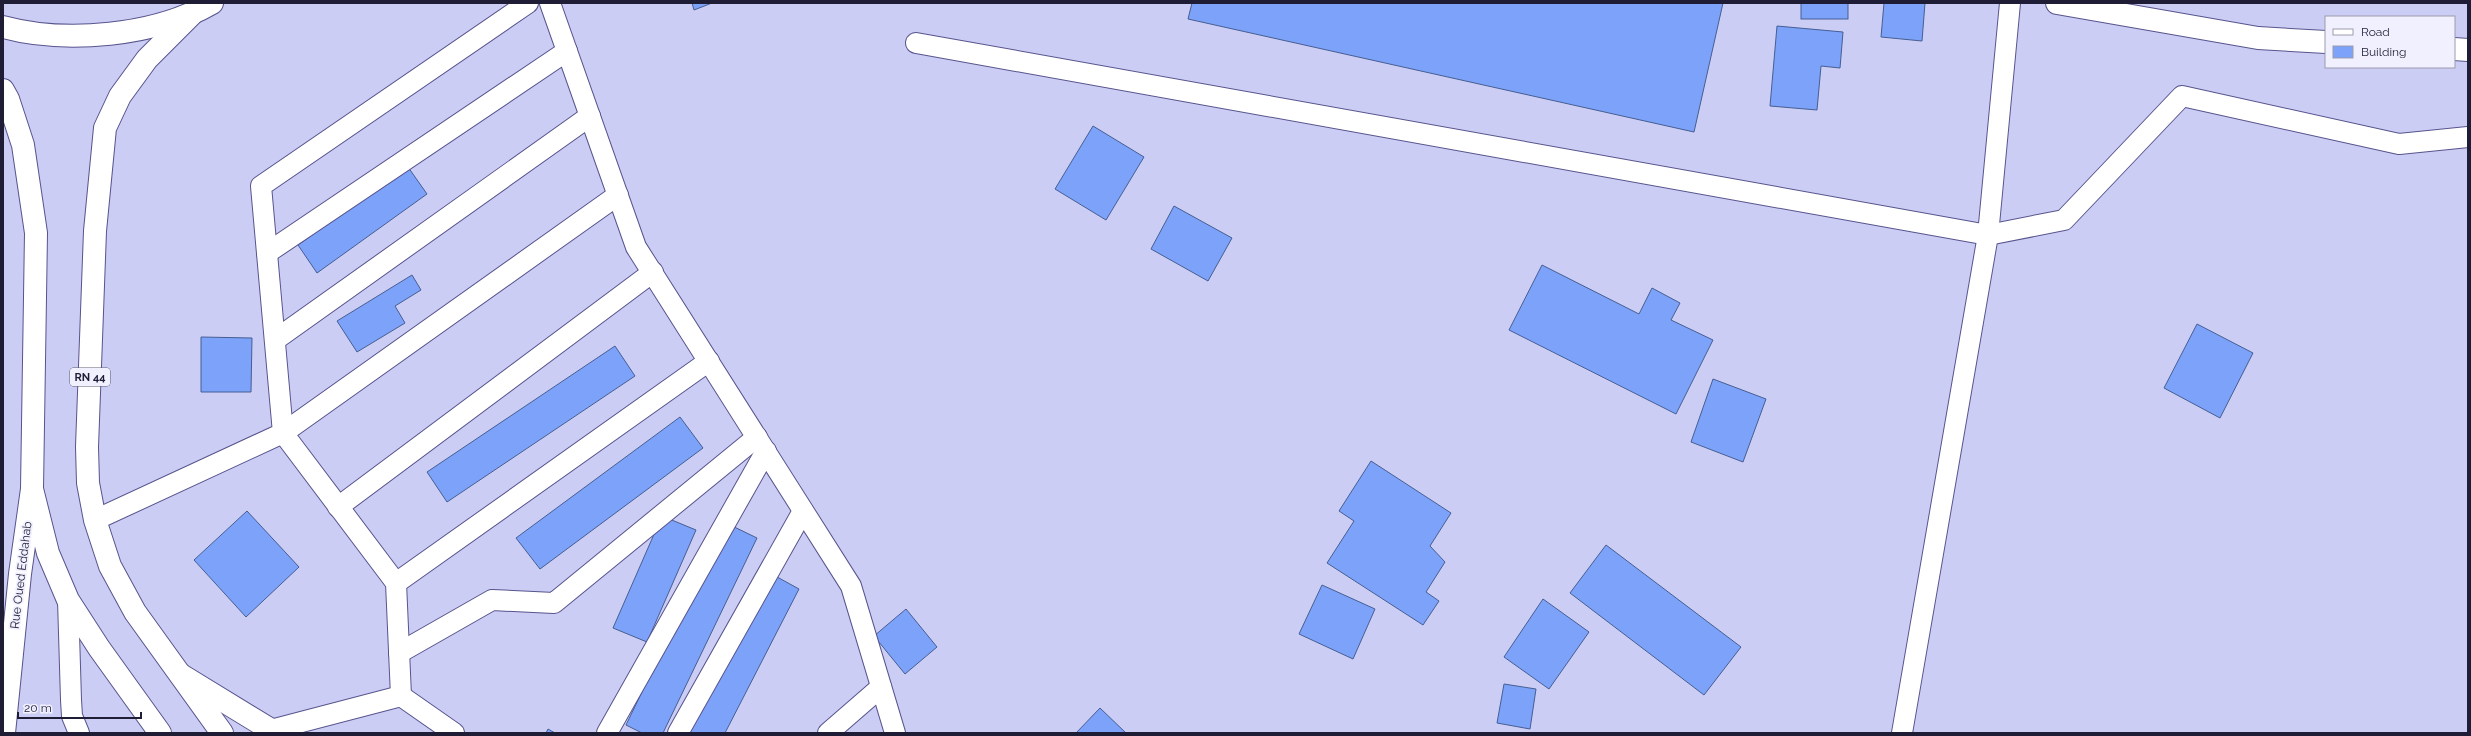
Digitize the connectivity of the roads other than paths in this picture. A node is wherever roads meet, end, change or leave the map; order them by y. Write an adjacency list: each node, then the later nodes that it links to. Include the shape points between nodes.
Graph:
1 (212, 3): 6 (main road)
2 (528, 3): 18 (lane, via 261,186)
3 (550, 3): 12 (lane)
4 (2010, 3): 17 (lane)
5 (2057, 3): 8 (main road, via 2258,38)
6 (191, 15): 7 (main road, via 112,35 31,35); 27 (main road, RN 44, via 147,59 120,96 105,128 95,232 87,447 88,483)
7 (3, 27)
8 (2325, 42)
9 (916, 43): 17 (lane)
10 (2455, 49): 11 (main road)
11 (2468, 50)
12 (567, 51): 14 (lane); 18 (lane)
13 (3, 90): 24 (main road, via 23,145 36,233)
14 (590, 116): 16 (lane); 20 (lane)
15 (2468, 137): 17 (lane, via 2400,144 2182,96 2064,220)
16 (618, 195): 19 (lane, via 636,247); 22 (lane)
17 (1988, 235): 44 (lane)
18 (267, 253): 20 (lane)
19 (652, 272): 21 (lane); 25 (lane)
20 (275, 340): 22 (lane)
21 (709, 361): 23 (lane); 28 (lane)
22 (282, 433): 25 (lane); 27 (lane)
23 (762, 444): 26 (lane); 30 (lane, via 554,603 492,600); 40 (lane)
24 (32, 489): 29 (main road, via 48,553); 35 (main road, Rue Oued Eddahab, via 20,574)
25 (338, 507): 28 (lane)
26 (804, 511): 32 (lane, via 851,586); 41 (lane)
27 (95, 520): 31 (main road, RN 44, via 110,566 135,612)
28 (396, 583): 30 (lane)
29 (68, 600): 36 (lane, via 72,716); 37 (main road, via 98,648)
30 (399, 653): 33 (lane)
31 (181, 675): 34 (main road); 38 (main road, RN 44)
32 (881, 687): 42 (lane); 43 (lane)
33 (401, 696): 34 (lane); 39 (lane)
34 (273, 731)
35 (4, 733)
36 (78, 733)
37 (160, 733)
38 (222, 733)
39 (454, 733)
40 (607, 733)
41 (678, 733)
42 (828, 733)
43 (895, 733)
44 (1902, 733)

